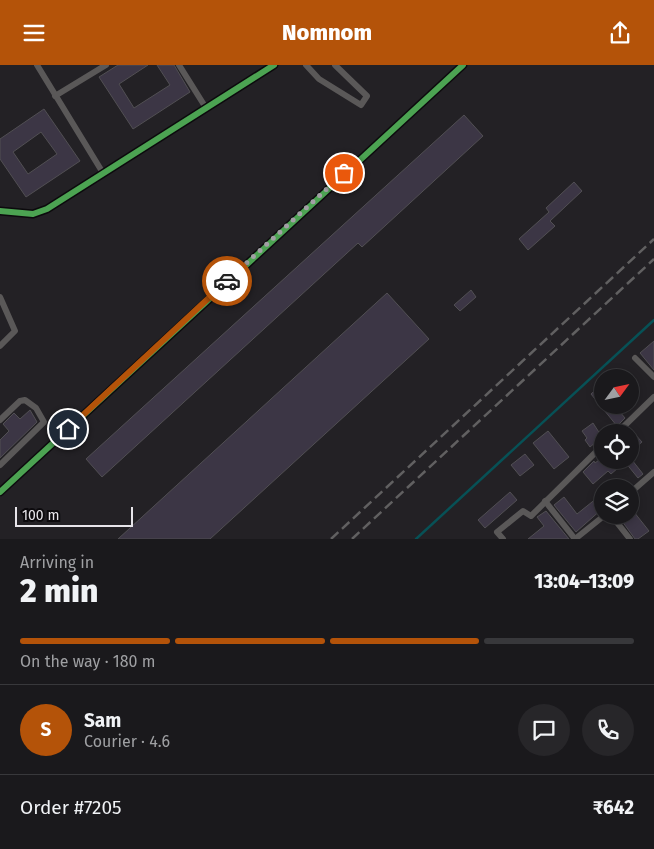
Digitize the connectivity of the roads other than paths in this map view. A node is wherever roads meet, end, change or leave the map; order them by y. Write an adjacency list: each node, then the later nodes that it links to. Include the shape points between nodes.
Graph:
1 (36, 65): 8 (street)
2 (106, 65): 8 (street)
3 (179, 65): 9 (street)
4 (274, 65): 9 (street)
5 (306, 65): 6 (street, via 319,79 361,105 368,96)
6 (335, 65)
7 (463, 65): 23 (street)
8 (55, 96): 10 (street)
9 (206, 108): 10 (street)
10 (103, 173): 11 (street, via 33,214)
11 (0, 211)
12 (0, 297): 13 (street, via 15,331)
13 (0, 346)
14 (635, 358): 15 (street)
15 (654, 377)
16 (654, 397): 18 (street)
17 (0, 420): 20 (street, via 20,401 25,401 36,408 44,422)
18 (626, 424)
19 (594, 454): 24 (street)
20 (0, 465)
21 (654, 472): 22 (street)
22 (639, 485)
23 (0, 492)
24 (545, 501): 27 (street, via 531,516 524,511 497,532); 28 (street)
25 (594, 524): 28 (street)
26 (618, 524): 29 (street)
27 (502, 539)
28 (575, 539)
29 (630, 539)

